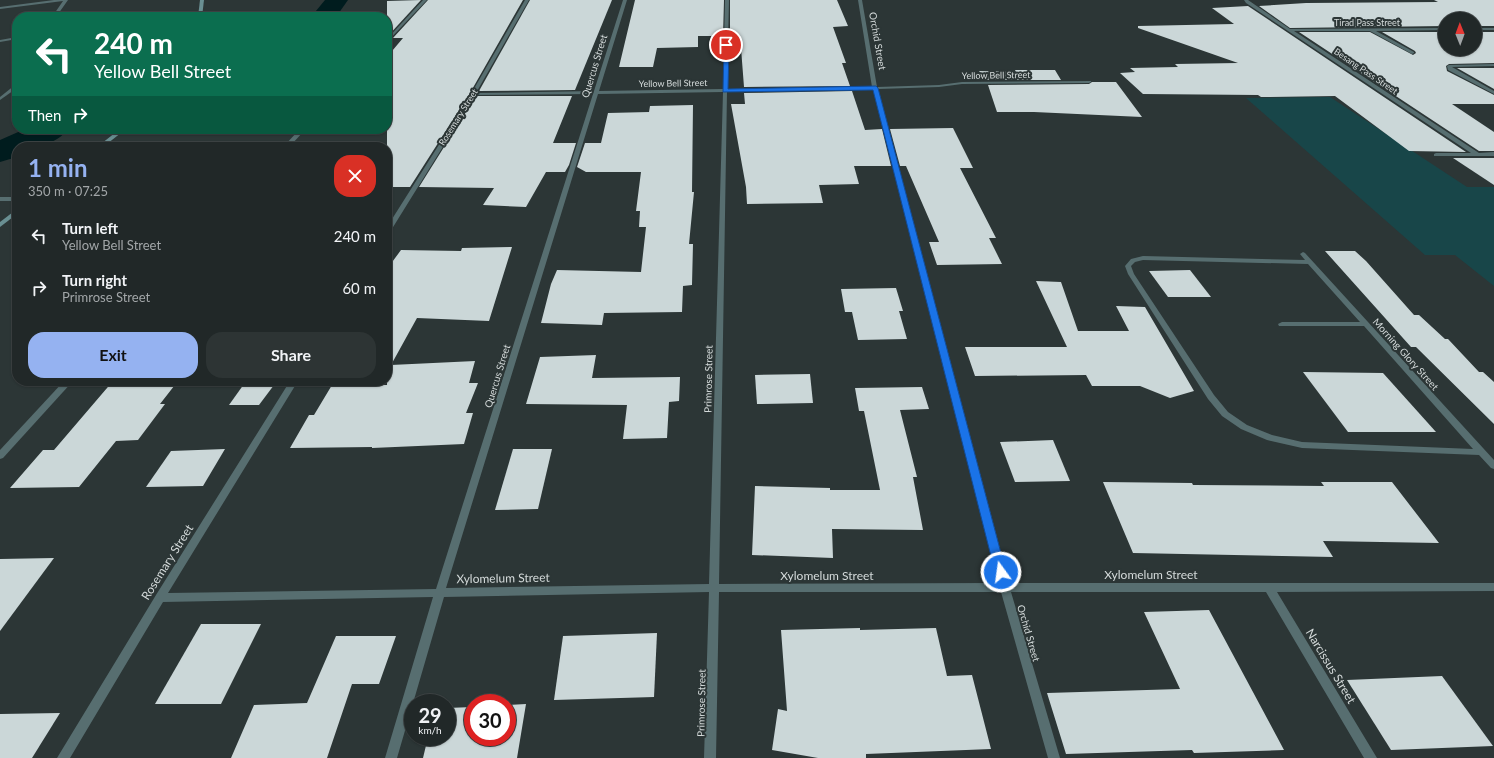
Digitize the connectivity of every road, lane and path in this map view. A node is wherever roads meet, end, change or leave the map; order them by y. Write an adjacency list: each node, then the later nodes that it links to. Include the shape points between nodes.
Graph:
1 (63, 0): 10 (street)
2 (66, 0): 11 (street)
3 (202, 0): 12 (street)
4 (426, 0): 18 (street)
5 (527, 0): 29 (street, Rosemary Street)
6 (625, 0): 27 (street, Quercus Street)
7 (727, 0): 26 (street, Primrose Street)
8 (860, 0): 24 (street, Orchid Street)
9 (1246, 0): 16 (street, Besang Pass Street)
10 (0, 8)
11 (58, 12)
12 (201, 12)
13 (1438, 29): 17 (street, Tirad Pass Street)
14 (1482, 29): 15 (street)
15 (1494, 29)
16 (1290, 30): 17 (street, Tirad Pass Street); 35 (street, Besang Pass Street)
17 (1371, 30): 21 (street)
18 (392, 36)
19 (12, 39): 20 (street)
20 (0, 41)
21 (1412, 53)
22 (1494, 65): 28 (street, via 1449,66 1450,69)
23 (1088, 82): 24 (street, Yellow Bell Street, via 962,83)
24 (876, 88): 26 (street, Yellow Bell Street); 55 (street, Orchid Street)
25 (12, 90): 30 (street)
26 (725, 90): 27 (street, Yellow Bell Street); 54 (street, Primrose Street)
27 (596, 93): 29 (street, Yellow Bell Street); 56 (street, Quercus Street)
28 (1494, 93)
29 (473, 94): 41 (street, Rosemary Street)
30 (0, 99)
31 (117, 134): 33 (street)
32 (298, 134): 34 (street)
33 (106, 142)
34 (291, 142)
35 (1477, 154): 36 (street); 37 (street)
36 (1494, 154)
37 (1436, 155)
38 (0, 199): 39 (street)
39 (12, 199)
40 (12, 215): 42 (street)
41 (392, 224)
42 (0, 225)
43 (1303, 254): 44 (street, Morning Glory Street)
44 (1309, 262): 46 (street, Morning Glory Street); 49 (street, via 1143,258 1133,260 1128,266 1211,397 1225,414 1244,427 1270,438 1302,445)
45 (1282, 324): 46 (street)
46 (1365, 324): 49 (street, Morning Glory Street)
47 (64, 386): 50 (street)
48 (291, 386): 57 (street, Rosemary Street)
49 (1481, 452): 51 (street, Morning Glory Street)
50 (0, 456)
51 (1494, 466)
52 (1269, 587): 53 (street, Xylomelum Street); 55 (street, Xylomelum Street); 62 (street, Narcissus Street)
53 (1494, 587)
54 (713, 588): 55 (street, Xylomelum Street); 56 (street, Xylomelum Street); 60 (street, Primrose Street)
55 (1005, 588): 61 (street, Orchid Street)
56 (440, 592): 57 (street, Xylomelum Street); 59 (street, Quercus Street)
57 (160, 598): 58 (street, Rosemary Street)
58 (63, 758)
59 (391, 758)
60 (710, 758)
61 (1054, 758)
62 (1371, 758)

